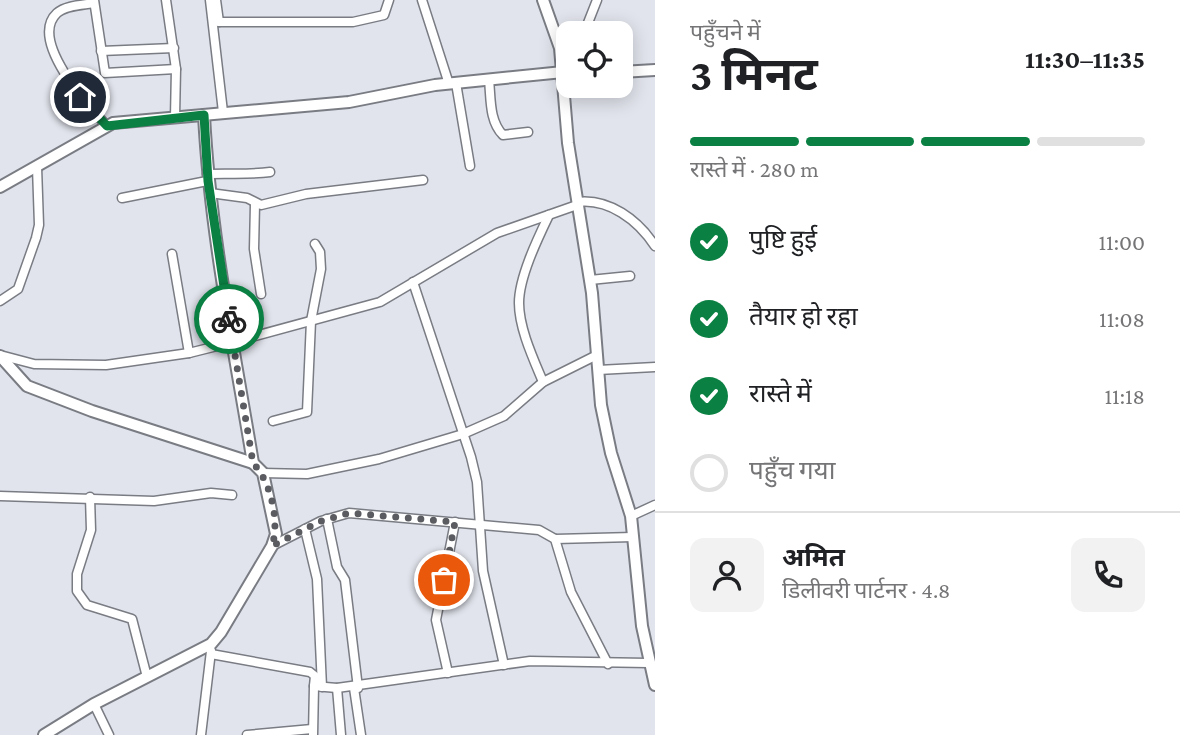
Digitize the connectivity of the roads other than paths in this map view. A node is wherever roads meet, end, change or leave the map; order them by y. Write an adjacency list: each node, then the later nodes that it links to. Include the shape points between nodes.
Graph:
1 (166, 0): 12 (street)
2 (210, 0): 9 (street)
3 (216, 0): 9 (street)
4 (389, 0): 9 (street, via 384,15 353,22)
5 (422, 0): 19 (street)
6 (543, 0): 11 (street)
7 (596, 0): 10 (street)
8 (94, 1): 13 (street); 24 (street, via 56,14 49,35 73,87)
9 (216, 20): 21 (street)
10 (588, 21)
11 (556, 37)
12 (174, 48): 13 (street); 14 (street)
13 (101, 51): 14 (street, via 105,73)
14 (176, 69): 23 (street)
15 (655, 70): 16 (street)
16 (633, 71)
17 (556, 76): 18 (street)
18 (489, 80): 19 (street); 25 (street, via 498,130 503,135)
19 (452, 83): 21 (street, via 349,102); 26 (street)
20 (563, 98): 35 (street)
21 (223, 112): 22 (street)
22 (204, 115): 23 (street); 29 (street)
23 (175, 117): 24 (street)
24 (107, 126): 27 (street)
25 (528, 132)
26 (470, 166)
27 (37, 167): 31 (street); 45 (street, via 36,239 18,289)
28 (270, 172): 29 (street)
29 (207, 177): 32 (street); 33 (street)
30 (423, 180): 34 (street)
31 (0, 187)
32 (210, 193): 34 (street, via 247,198); 47 (street)
33 (122, 198)
34 (255, 204): 44 (street, via 254,249)
35 (577, 204): 36 (street); 37 (street, via 593,200 608,206); 42 (street)
36 (549, 215): 43 (street, via 497,233); 53 (street, via 538,234 519,300)
37 (652, 235): 39 (street)
38 (315, 244): 46 (street, via 321,269)
39 (655, 246)
40 (172, 254): 48 (street)
41 (631, 276): 42 (street)
42 (590, 280): 49 (street)
43 (414, 282): 46 (street, via 380,302); 55 (street)
44 (261, 294)
45 (0, 301)
46 (311, 321): 47 (street); 54 (street, via 307,412)
47 (233, 342): 48 (street); 56 (street)
48 (189, 353): 50 (street, via 106,365 34,364)
49 (597, 355): 52 (street); 53 (street)
50 (0, 356): 56 (street, via 27,386)
51 (655, 367): 52 (street)
52 (598, 370): 62 (street, via 605,430)
53 (543, 382): 55 (street, via 504,416)
54 (273, 421)
55 (463, 434): 57 (street, via 307,474); 65 (street, via 477,482)
56 (253, 463): 57 (street)
57 (263, 473): 69 (street, via 275,522)
58 (232, 495): 60 (street, via 154,500)
59 (0, 496): 60 (street)
60 (90, 497): 75 (street, via 90,530 77,573 77,591 88,605 132,619)
61 (655, 505): 62 (street)
62 (631, 516): 67 (street)
63 (327, 519): 64 (street, via 368,513); 66 (street); 79 (street, via 337,567 345,580)
64 (455, 522): 65 (street); 74 (street, via 436,620)
65 (477, 524): 68 (street, via 539,530); 73 (street)
66 (304, 529): 69 (street); 77 (street, via 317,579)
67 (633, 537): 68 (street); 71 (street)
68 (555, 539): 72 (street, via 571,592)
69 (272, 546): 70 (street)
70 (211, 649): 75 (street); 77 (street, via 310,672); 84 (street)
71 (648, 663): 72 (street); 76 (street)
72 (608, 664): 73 (street)
73 (504, 665): 74 (street)
74 (447, 673): 79 (street)
75 (147, 677): 80 (street)
76 (655, 685)
77 (318, 686): 78 (street); 81 (street)
78 (337, 688): 79 (street); 86 (street)
79 (356, 688): 87 (street)
80 (94, 704): 82 (street); 83 (street)
81 (312, 732): 85 (street)
82 (44, 735)
83 (109, 735)
84 (201, 735)
85 (247, 735)
86 (341, 735)
87 (361, 735)

